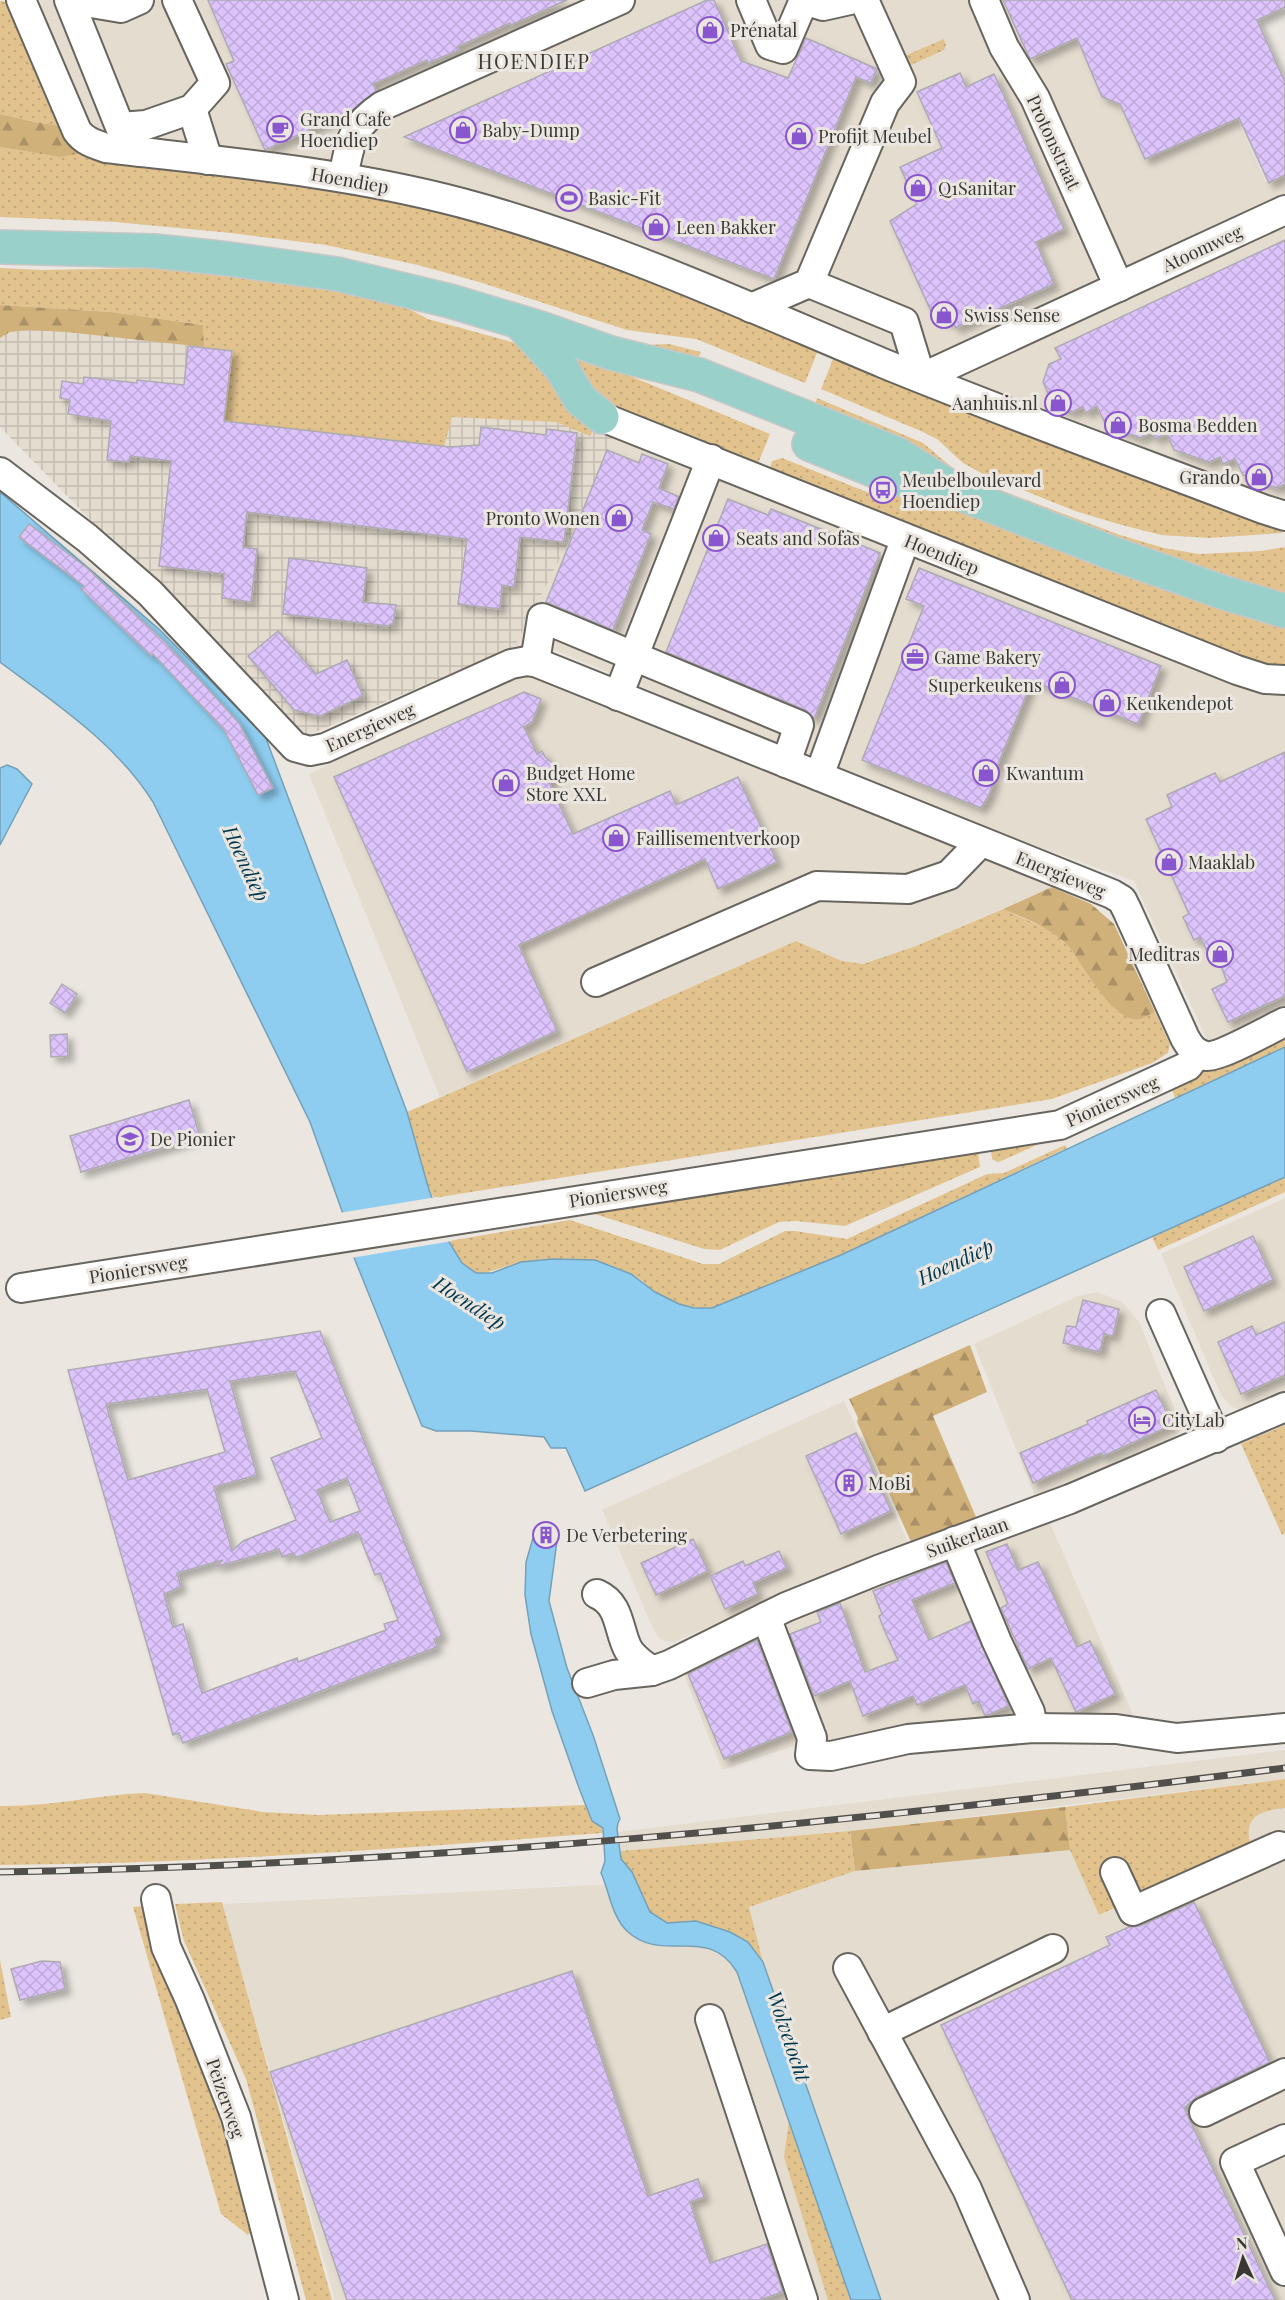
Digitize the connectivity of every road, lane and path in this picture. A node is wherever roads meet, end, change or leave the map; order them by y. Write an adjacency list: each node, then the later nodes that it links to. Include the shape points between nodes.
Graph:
1 (21, 0): 12 (street, Hoendiep, via 81,137 106,148)
2 (71, 0): 3 (street, via 122,8); 11 (street, via 120,127 146,125)
3 (139, 0)
4 (177, 0): 11 (street, via 215,83)
5 (620, 0): 13 (street, via 382,106 364,119 353,134)
6 (751, 0): 7 (street, via 770,45 783,49)
7 (804, 0): 8 (street, via 823,6)
8 (850, 0)
9 (864, 0): 16 (street, via 901,82 885,104)
10 (984, 0): 17 (street, Protonstraat, via 1004,47 1035,98)
11 (192, 109): 12 (street)
12 (208, 160): 13 (street, Hoendiep)
13 (343, 177): 18 (street, Hoendiep, via 426,194 590,243)
14 (1285, 210): 17 (street, Atoomweg)
15 (0, 247): 19 (main road, via 154,251 281,265 393,286)
16 (809, 283): 18 (street); 20 (street, via 904,322)
17 (1119, 287): 20 (street)
18 (751, 308): 20 (street, Hoendiep)
19 (519, 322): 21 (main road, via 562,369 580,399); 26 (main road, via 611,353 692,396 877,471 961,494 1114,554)
20 (921, 378): 24 (street, Hoendiep)
21 (602, 417): 22 (street, Hoendiep)
22 (711, 459): 25 (street, Hoendiep); 27 (street)
23 (0, 472): 28 (street, Energieweg, via 87,538 150,593 288,741 303,750 325,748 511,663)
24 (1285, 516)
25 (905, 540): 29 (street, Hoendiep, via 1237,670 1265,679); 32 (street)
26 (1285, 610)
27 (633, 656): 28 (street, via 542,618); 30 (street); 31 (street, via 799,725)
28 (536, 662): 30 (street, Energieweg)
29 (1285, 680)
30 (618, 696): 31 (street, Energieweg)
31 (786, 763): 32 (street, Energieweg)
32 (819, 776): 33 (street, Energieweg)
33 (981, 842): 34 (street, via 949,875 908,889 817,886); 36 (street, Energieweg, via 1122,900 1185,1038)
34 (596, 982)
35 (1285, 1023): 36 (street, via 1222,1052 1210,1056)
36 (1198, 1053): 37 (street, Pioniersweg, via 1188,1066 1060,1125)
37 (21, 1288)
38 (1161, 1314): 40 (street)
39 (1285, 1407): 40 (street, Suikerlaan)
40 (1216, 1438): 41 (street, Suikerlaan, via 1070,1499)
41 (955, 1541): 43 (street, Suikerlaan); 46 (street, via 1030,1712)
42 (597, 1594): 44 (street, via 613,1608 628,1650)
43 (766, 1617): 44 (street, Suikerlaan); 46 (street, via 812,1738 810,1755 831,1756 908,1739)
44 (652, 1671): 45 (street, Suikerlaan)
45 (587, 1683)
46 (1033, 1728): 47 (street, via 1116,1729 1177,1738)
47 (1285, 1728)
48 (1283, 1844): 49 (street, via 1133,1911)
49 (1115, 1872)
50 (156, 1899): 59 (street, Peizerweg, via 166,1947 236,2117)
51 (1053, 1949): 54 (street)
52 (848, 1968): 54 (street)
53 (710, 2019): 60 (street)
54 (882, 2032): 61 (street, via 967,2189)
55 (1285, 2073): 56 (street)
56 (1204, 2112)
57 (1285, 2139): 58 (street, via 1235,2162)
58 (1285, 2271)
59 (284, 2300)
60 (803, 2300)
61 (1015, 2300)

